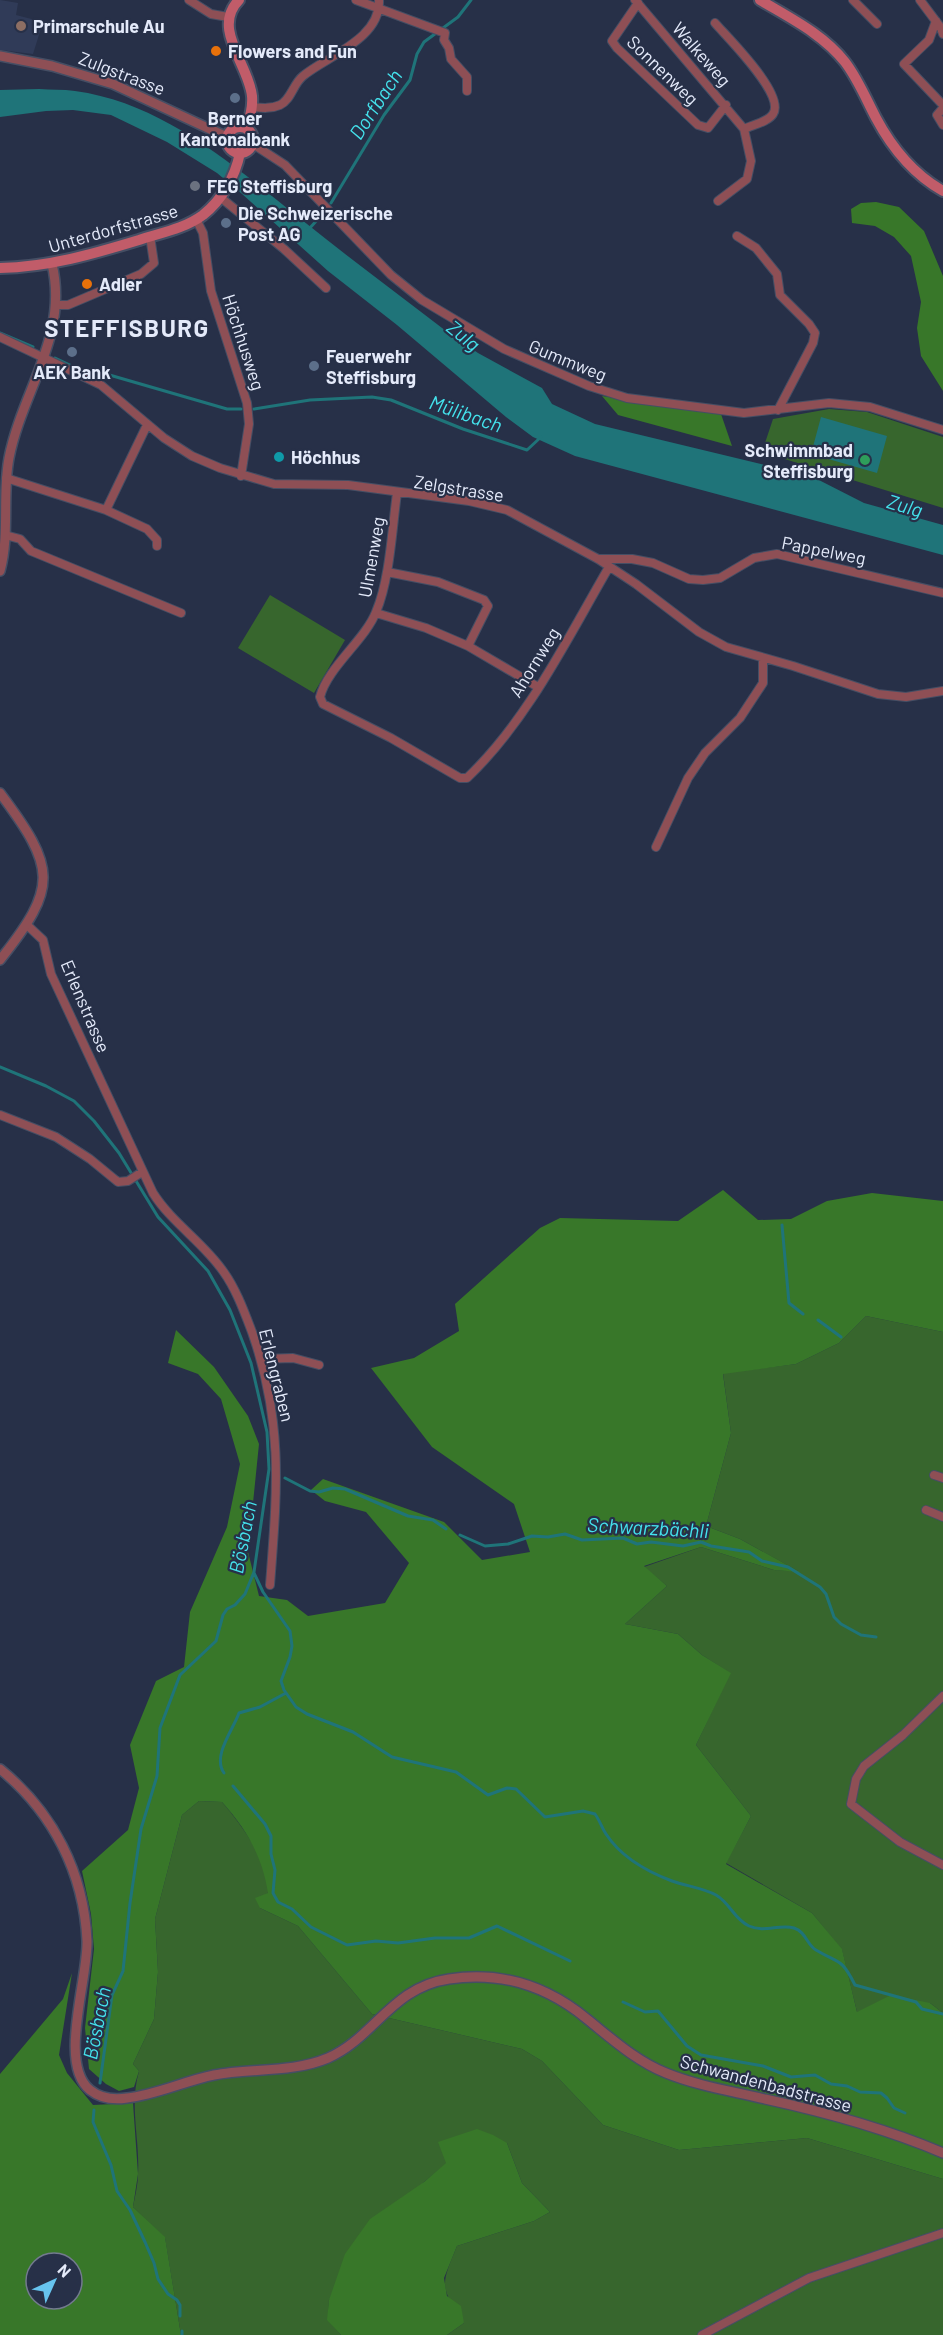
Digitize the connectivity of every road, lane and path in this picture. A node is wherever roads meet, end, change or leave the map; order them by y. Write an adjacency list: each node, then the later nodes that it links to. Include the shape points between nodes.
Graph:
1 (189, 0): 9 (street, via 211,14)
2 (239, 0): 9 (main road)
3 (356, 0): 8 (street)
4 (760, 0): 25 (main road, via 816,34 835,51 898,152 913,169)
5 (853, 0): 12 (street)
6 (920, 0): 10 (street)
7 (636, 1): 16 (street, Walkeweg); 16 (street, Sonnenweg, via 612,42 617,48 698,125 708,128)
8 (380, 4): 15 (street, via 445,33 451,59 467,77); 17 (street, via 372,23 351,47 304,75 285,102 269,108)
9 (228, 17): 17 (main road, via 231,38 251,90)
10 (936, 21): 13 (street); 18 (street, via 929,40 904,64)
11 (715, 23): 21 (street, Walkeweg, via 760,74 776,102 770,117)
12 (878, 24)
13 (943, 34)
14 (0, 56): 22 (street, Zulgstrasse, via 113,84)
15 (467, 91)
16 (726, 105): 21 (street, Walkeweg)
17 (252, 107): 20 (main road)
18 (943, 107): 19 (street, via 937,115)
19 (943, 125)
20 (246, 128): 22 (main road, via 236,128); 23 (main road)
21 (744, 129): 27 (street, Walkeweg, via 751,161 747,179)
22 (227, 137): 24 (main road, via 231,149)
23 (253, 144): 24 (main road); 37 (street, Gummweg, via 285,165 391,275 430,306 504,349 587,386 627,398 744,412)
24 (240, 153): 26 (main road, Unterdorfstrasse)
25 (943, 191)
26 (222, 194): 28 (main road, Unterdorfstrasse); 33 (street)
27 (718, 201)
28 (196, 219): 29 (main road, Unterdorfstrasse); 40 (street, Höchhusweg, via 203,233 211,291 247,403 249,424)
29 (150, 236): 31 (main road, Unterdorfstrasse); 34 (street, via 154,263 141,274 68,305)
30 (737, 236): 37 (street, via 756,248 777,274 780,296 815,333)
31 (52, 264): 32 (main road, Unterdorfstrasse); 34 (street)
32 (0, 268)
33 (326, 288)
34 (56, 305): 36 (street)
35 (0, 337): 36 (street, Zelgstrasse)
36 (45, 359): 38 (street, Zelgstrasse, via 101,385); 41 (street, via 16,431)
37 (778, 410): 39 (street, Gummweg, via 829,403 870,407)
38 (147, 425): 40 (street, Zelgstrasse, via 192,456); 43 (street)
39 (943, 430)
40 (241, 476): 42 (street, Zelgstrasse, via 274,484 348,485)
41 (6, 478): 43 (street); 44 (street)
42 (397, 493): 46 (street, Zelgstrasse, via 469,501 507,510); 49 (street, Ulmenweg)
43 (106, 510): 45 (street, via 147,529 157,540)
44 (5, 536): 48 (street); 51 (street, via 20,539 31,551)
45 (157, 546)
46 (598, 559): 47 (street, Zelgstrasse); 50 (street, Pappelweg, via 653,563 689,579 703,580 720,578 754,558 777,554)
47 (609, 567): 54 (street, Zelgstrasse, via 705,635 726,647); 55 (street, Ahornweg)
48 (0, 572)
49 (387, 572): 52 (street, Ulmenweg); 53 (street, via 438,582 484,600 488,606)
50 (943, 593)
51 (181, 613)
52 (376, 613): 53 (street); 57 (street, Ulmenweg, via 327,682 320,697 323,704 460,778 466,778)
53 (468, 646): 55 (street)
54 (764, 658): 56 (street, Zelgstrasse, via 878,694 906,697); 59 (street, via 763,683 740,718 705,753 688,778)
55 (538, 687): 57 (street, Ahornweg)
56 (943, 691)
57 (477, 768)
58 (0, 793): 60 (street, via 34,842 42,865 42,896)
59 (656, 847)
60 (27, 925): 61 (street); 63 (street, Erlenstrasse, via 43,940 51,974)
61 (0, 960)
62 (0, 1115): 63 (street, via 56,1137 115,1180 122,1182)
63 (140, 1174): 64 (street, Erlengraben, via 160,1204 231,1282)
64 (261, 1359): 65 (street, via 293,1358); 70 (street, Erlengraben, via 276,1445)
65 (319, 1365)
66 (934, 1475): 67 (street)
67 (943, 1478)
68 (926, 1510): 69 (street)
69 (943, 1517)
70 (270, 1585)
71 (943, 1696): 73 (street, via 864,1766 856,1779 851,1804 900,1842)
72 (0, 1769): 74 (street, Schwandenbadstrasse, via 49,1821 78,1887 87,1944 75,2062 83,2083 97,2094 131,2098 213,2075 316,2062 347,2048 391,2007 423,1987 450,1979 503,1979 529,1984 556,1997 635,2057 666,2073 701,2085 816,2111)
73 (943, 1865)
74 (943, 2153)
75 (943, 2233): 76 (street, via 809,2278)
76 (702, 2335)

